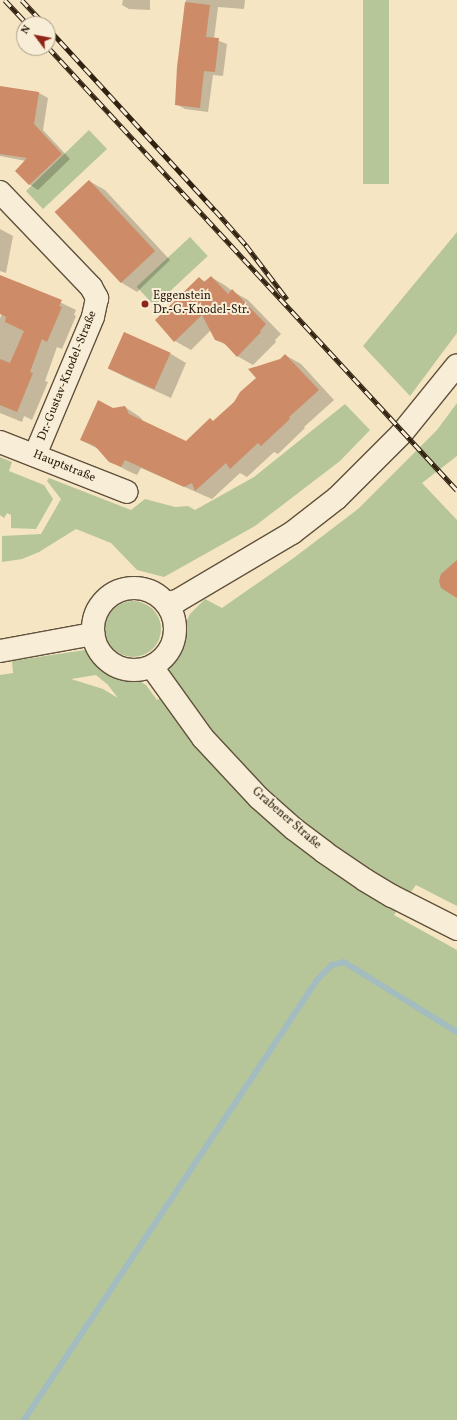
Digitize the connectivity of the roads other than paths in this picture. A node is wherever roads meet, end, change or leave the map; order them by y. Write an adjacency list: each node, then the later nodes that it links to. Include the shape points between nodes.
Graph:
1 (0, 192): 4 (street, Dr.-Gustav-Knodel-Straße, via 96,293 97,298 93,317)
2 (457, 365): 6 (street, via 402,433 337,498 292,533 178,601)
3 (0, 442): 4 (street, Hauptstraße)
4 (35, 455): 5 (street, Hauptstraße)
5 (127, 492)
6 (166, 603): 7 (street, via 156,594 143,589 130,588 117,592 106,599 98,609 93,621); 9 (street, via 173,616 175,631 172,646 164,658)
7 (92, 634): 8 (street); 9 (street, via 97,649 107,661 121,669 136,671)
8 (0, 651)
9 (152, 667): 10 (street, Grabener Straße, via 203,738 259,798 294,829 365,880)
10 (457, 929)

